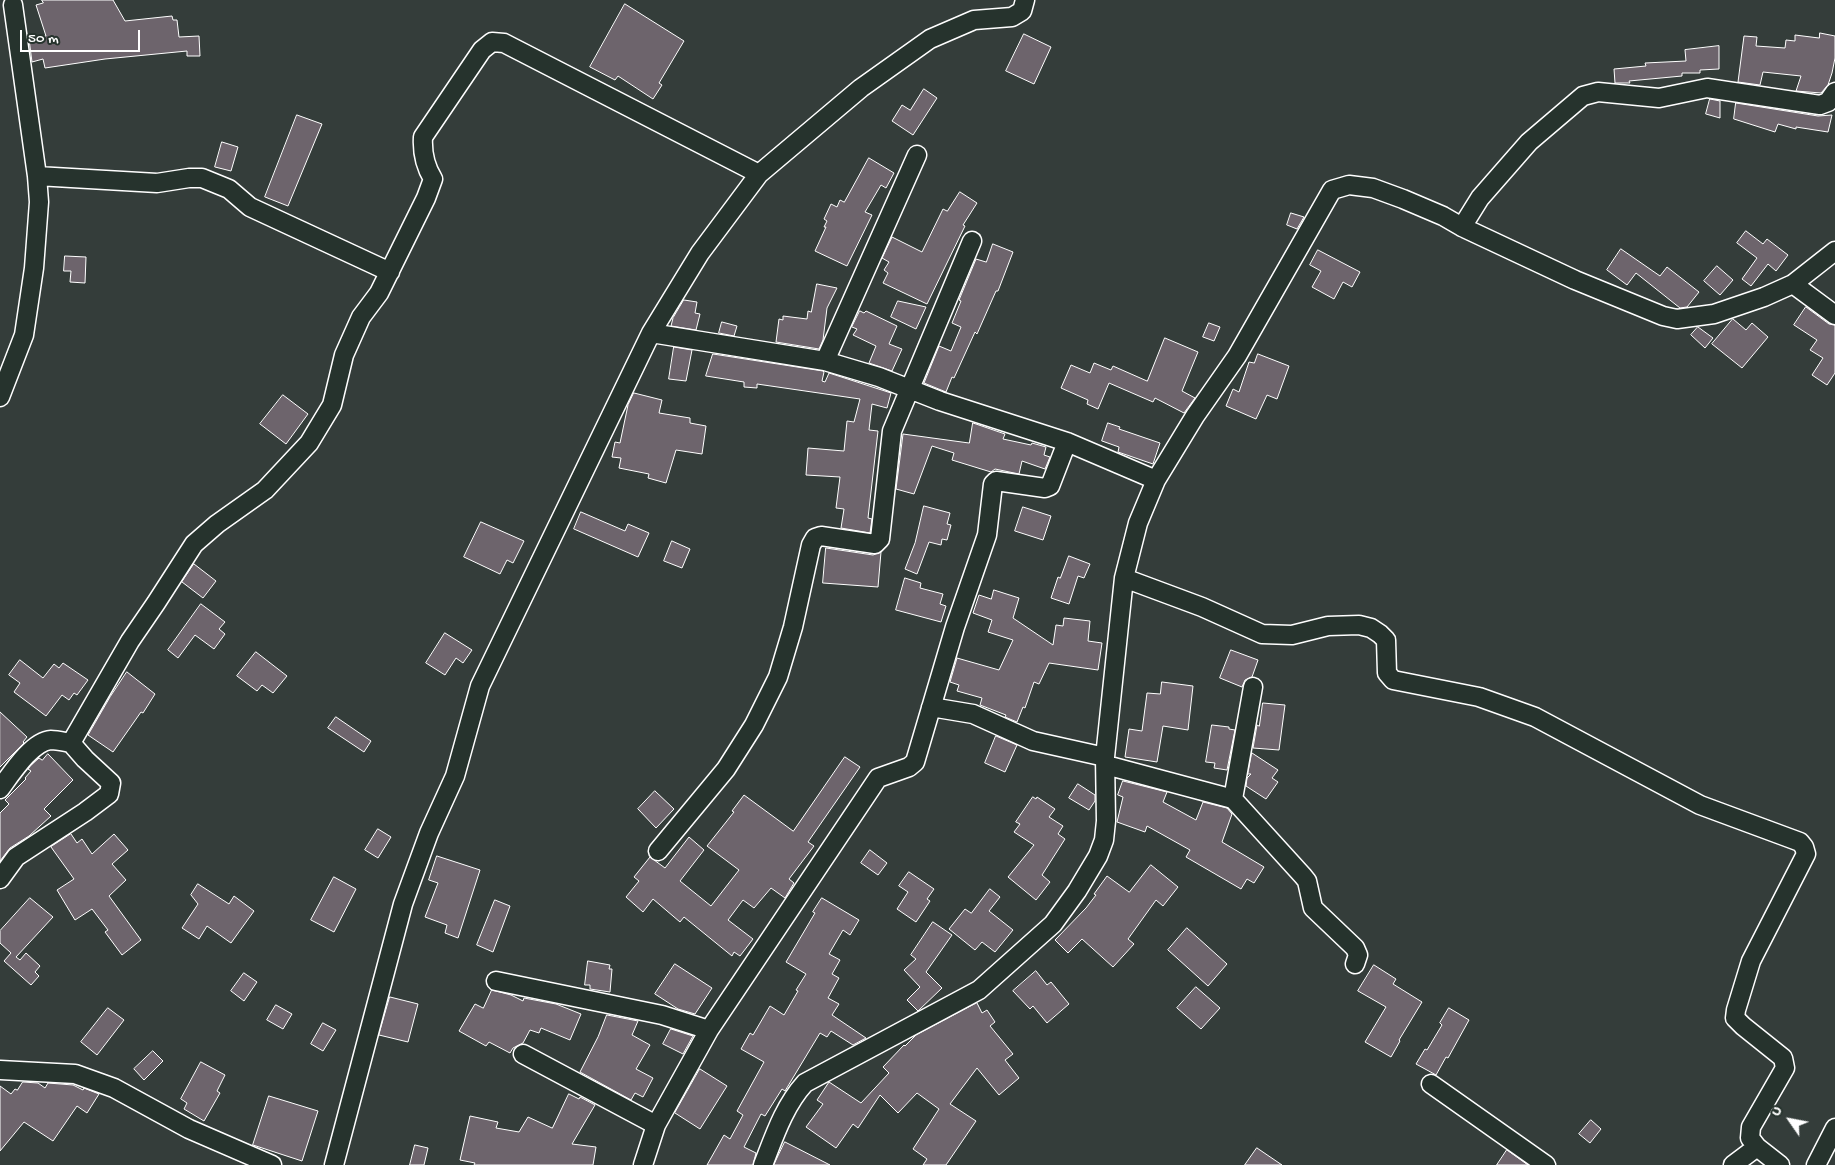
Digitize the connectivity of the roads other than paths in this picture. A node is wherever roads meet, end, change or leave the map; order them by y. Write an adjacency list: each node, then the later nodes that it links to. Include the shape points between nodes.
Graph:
1 (1025, 0): 5 (street, via 1022,11 1012,17 974,20 930,39 861,88)
2 (16, 2): 6 (street)
3 (1835, 92): 7 (street, via 1828,102 1820,105 1707,88 1659,98 1598,92 1583,96 1529,142 1480,198)
4 (917, 155): 14 (street)
5 (759, 174): 10 (street, via 504,43 492,42 482,50 423,137 422,150 433,179); 13 (street, via 700,253)
6 (38, 176): 10 (street, via 157,183 202,178 229,189 250,207); 16 (street, via 34,268 24,335)
7 (1462, 228): 11 (street, via 1575,280 1677,319 1714,314); 18 (street, via 1443,216 1373,188 1349,185 1332,190 1237,356)
8 (972, 241): 15 (street)
9 (1835, 251): 11 (street)
10 (390, 272): 22 (street, via 379,294 360,317 344,354 332,405 309,443 265,490 194,544 130,640)
11 (1793, 284): 12 (street)
12 (1835, 315)
13 (651, 333): 14 (street); 38 (street, via 480,686 455,776 429,833 403,904)
14 (825, 361): 15 (street)
15 (910, 389): 17 (street); 26 (street, via 892,431 880,539 875,544 821,536 815,538 778,677 754,725 726,769)
16 (0, 397)
17 (1067, 442): 18 (street); 21 (street, via 1050,486 996,481 993,484 987,535)
18 (1156, 480): 19 (street, via 1138,523)
19 (1124, 578): 23 (street); 36 (street, via 1262,634 1292,635 1328,626 1371,628 1386,640 1387,673 1393,680 1479,697 1536,717 1700,805 1800,842 1806,854 1751,961 1736,1010 1736,1018 1783,1058 1785,1068 1751,1127 1750,1138)
20 (1253, 687): 25 (street)
21 (932, 707): 23 (street, via 973,714 1033,741); 30 (street, via 915,762 878,778)
22 (71, 743): 24 (street, via 50,740 37,745); 27 (street, via 111,783 109,794 16,857)
23 (1105, 761): 25 (street); 40 (street, via 1104,840 1077,891 1053,924 979,990 805,1083 776,1130)
24 (0, 789)
25 (1233, 799): 28 (street, via 1307,881 1313,908 1355,948 1358,955)
26 (658, 851)
27 (0, 879)
28 (1355, 964)
29 (496, 981): 30 (street, via 662,1015)
30 (709, 1030): 34 (street)
31 (523, 1054): 34 (street)
32 (0, 1070): 37 (street, via 75,1074 114,1088 190,1129)
33 (1431, 1084): 41 (street)
34 (656, 1125): 39 (street)
35 (1835, 1128): 44 (street)
36 (1757, 1147): 42 (street); 43 (street)
37 (272, 1165)
38 (334, 1165)
39 (643, 1165)
40 (763, 1165)
41 (1546, 1165)
42 (1733, 1165)
43 (1780, 1165)
44 (1816, 1165)

